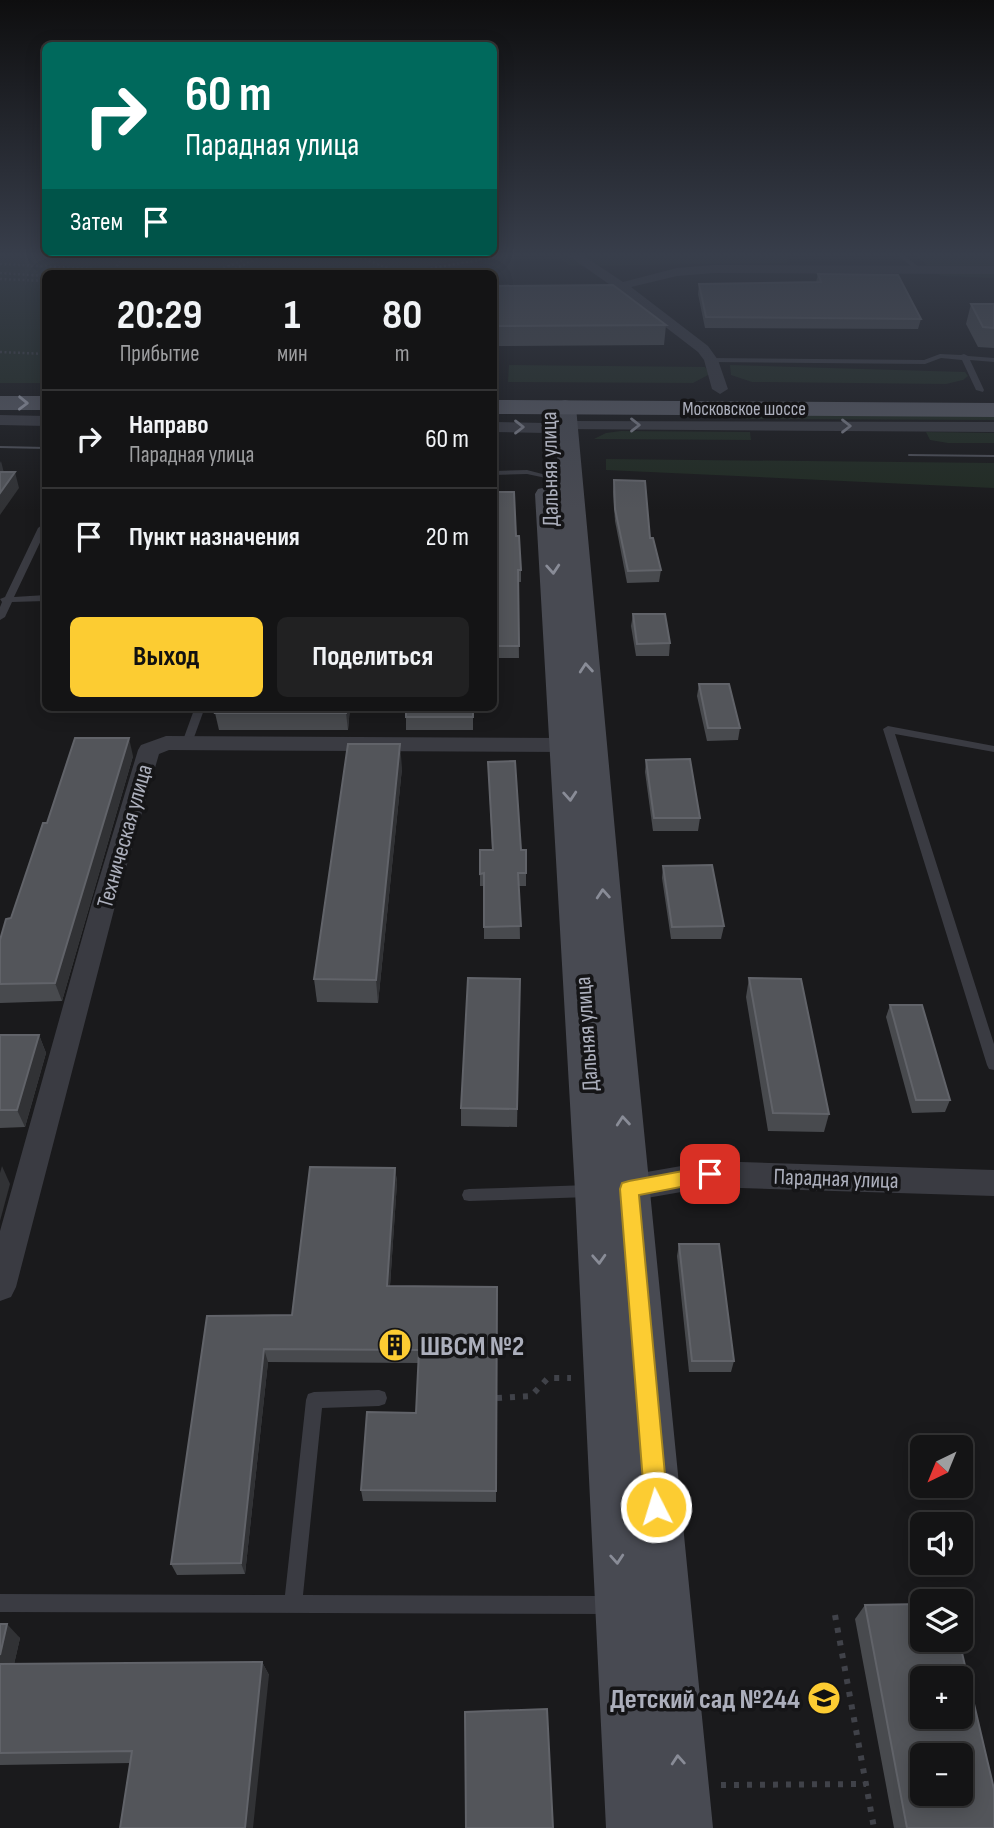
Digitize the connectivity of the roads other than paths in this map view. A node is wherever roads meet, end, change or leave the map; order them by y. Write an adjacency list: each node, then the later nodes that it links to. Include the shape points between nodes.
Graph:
1 (690, 339): 3 (street)
2 (964, 356): 3 (lane, via 940,356 925,362); 4 (lane); 9 (lane)
3 (711, 360): 8 (street)
4 (994, 360)
5 (0, 383): 6 (main road)
6 (42, 383)
7 (497, 389): 14 (main road, Московское шоссе)
8 (720, 389): 9 (main road, Московское шоссе); 14 (main road, Московское шоссе)
9 (989, 397): 13 (main road, Московское шоссе)
10 (0, 403): 11 (main road, one-way to 11)
11 (42, 403)
12 (497, 407): 14 (main road, Московское шоссе)
13 (656, 408): 14 (main road, Московское шоссе); 17 (street)
14 (555, 411): 17 (street, one-way to 17); 18 (street, one-way to 14); 21 (main road, Дальняя улица); 32 (main road, Дальняя улица, one-way to 14)
15 (0, 420): 16 (street)
16 (42, 421)
17 (729, 425): 19 (street, one-way to 19)
18 (497, 426)
19 (994, 427)
20 (497, 473): 21 (lane)
21 (546, 476): 28 (main road, Дальняя улица, one-way to 28)
22 (42, 528): 24 (lane)
23 (42, 598): 24 (lane)
24 (4, 600): 25 (lane)
25 (0, 617)
26 (199, 711): 27 (lane)
27 (187, 743): 28 (street, Техническая улица); 34 (street, Техническая улица, via 159,744 149,750)
28 (567, 745): 32 (main road, Дальняя улица, one-way to 32)
29 (994, 749): 30 (lane, via 888,729)
30 (994, 1065)
31 (994, 1183): 32 (street, Парадная улица, via 710,1174)
32 (613, 1190): 33 (lane); 38 (main road, Дальняя улица, one-way to 38); 40 (main road, Дальняя улица, one-way to 32)
33 (469, 1195)
34 (0, 1287)
35 (379, 1398): 37 (lane, via 314,1400)
36 (0, 1603): 37 (lane)
37 (293, 1604): 38 (lane)
38 (620, 1606): 39 (main road, Дальняя улица)
39 (635, 1828)
40 (684, 1828)

